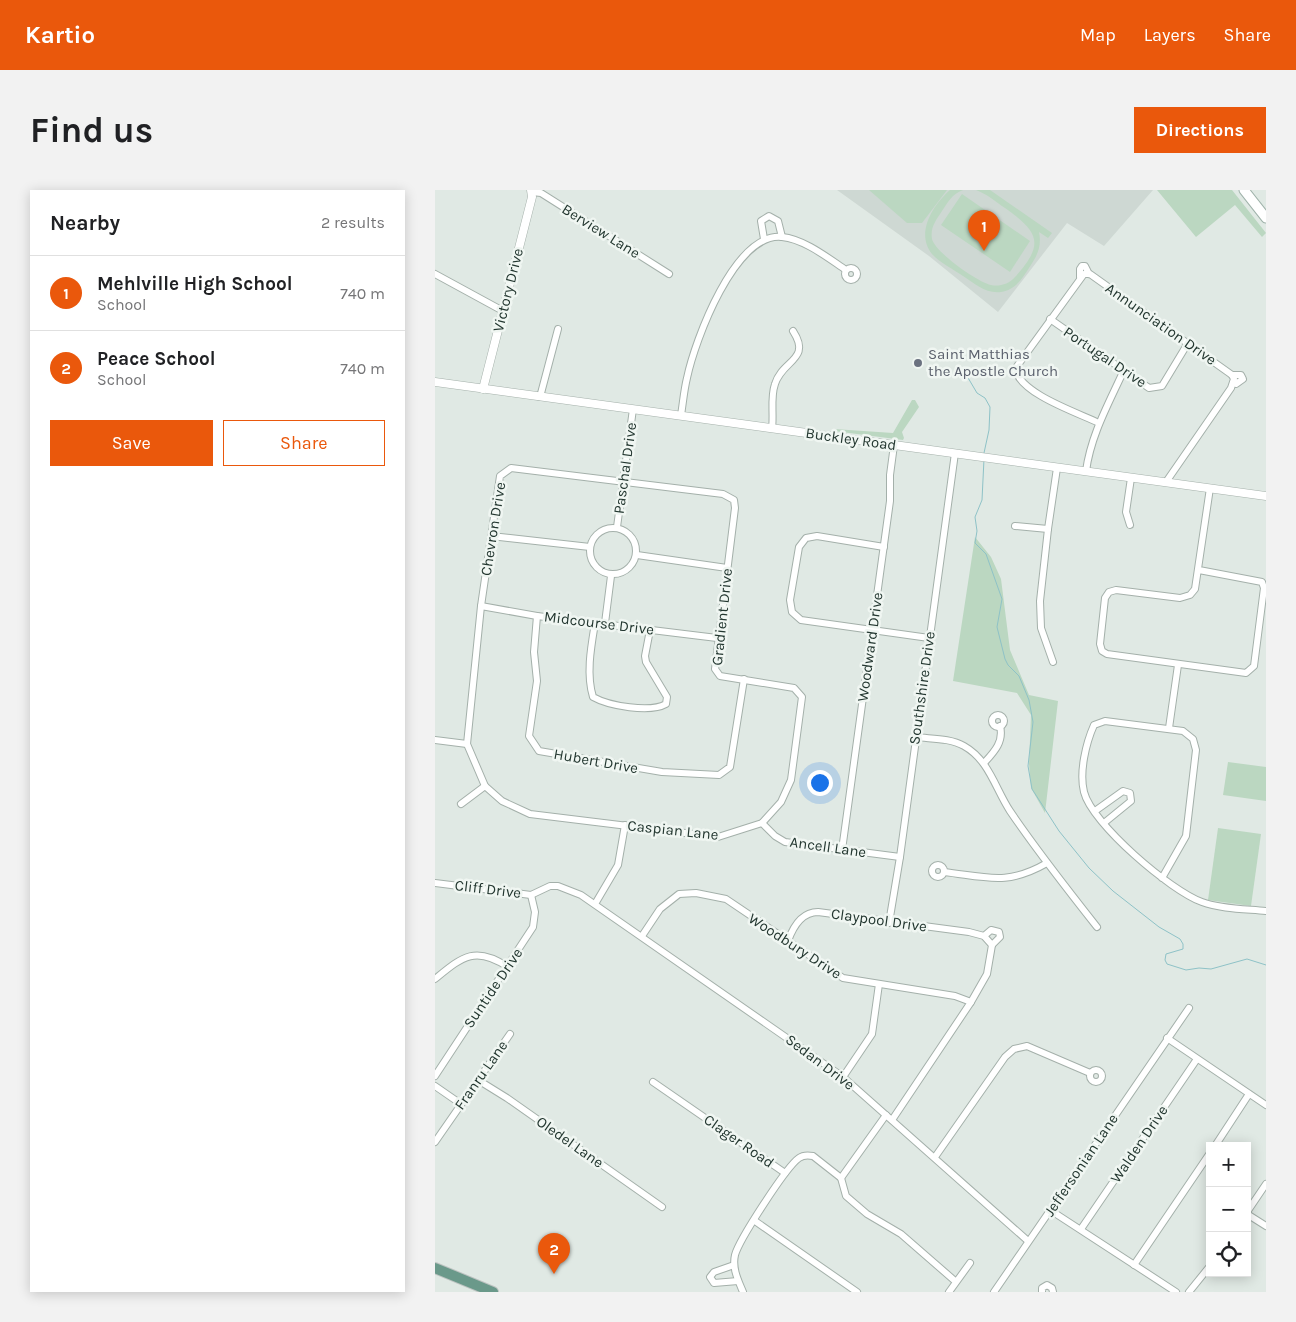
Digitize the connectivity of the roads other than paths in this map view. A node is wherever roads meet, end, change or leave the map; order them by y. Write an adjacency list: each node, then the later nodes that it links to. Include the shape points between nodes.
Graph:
1 (1243, 190): 3 (main road)
2 (532, 191): 8 (street, Berview Lane, via 541,193); 9 (street, Victory Drive)
3 (1266, 218)
4 (782, 237): 5 (street); 5 (street, via 778,221 769,216 761,221); 6 (street, via 807,245)
5 (764, 239): 19 (street, via 742,257 712,308 699,336)
6 (846, 270)
7 (435, 274): 9 (street)
8 (669, 274)
9 (503, 311): 16 (street, Victory Drive)
10 (1050, 319): 13 (street, Annunciation Drive, via 1084,275); 14 (street, Portugal Drive); 20 (street, via 1015,369 1021,382 1043,397)
11 (558, 329): 17 (street)
12 (793, 331): 21 (street, via 799,340 800,350 781,372 775,385)
13 (1188, 343): 14 (street, Portugal Drive, via 1161,386 1149,388); 28 (street, Annunciation Drive, via 1233,379)
14 (1123, 372): 20 (street)
15 (435, 382): 16 (street, Buckley Road)
16 (483, 389): 17 (street, Buckley Road)
17 (540, 397): 18 (street, Buckley Road)
18 (633, 409): 19 (street, Buckley Road); 27 (street, Paschal Drive)
19 (681, 416): 21 (street, Buckley Road)
20 (1099, 423): 25 (street, via 1090,447)
21 (772, 428): 22 (street, Buckley Road)
22 (894, 445): 23 (street, Buckley Road); 38 (street, Woodward Drive)
23 (955, 453): 24 (street, Buckley Road); 50 (street, Southshire Drive)
24 (1057, 468): 25 (street, Buckley Road); 35 (street)
25 (1086, 472): 26 (street, Buckley Road)
26 (1131, 478): 28 (street, Buckley Road); 32 (street, via 1125,512)
27 (623, 481): 31 (street, Chevron Drive, via 723,494); 33 (street, Paschal Drive); 36 (street, Chevron Drive, via 511,468 500,476)
28 (1166, 482): 29 (street, Buckley Road)
29 (1210, 488): 30 (street, Buckley Road); 41 (street)
30 (1266, 496)
31 (734, 500): 40 (street, Gradient Drive)
32 (1130, 525)
33 (617, 526): 37 (street, via 601,531); 39 (street, via 631,534 637,545)
34 (1015, 526): 35 (street)
35 (1047, 529): 51 (street, via 1040,601 1041,628)
36 (491, 536): 37 (street); 43 (street, Chevron Drive)
37 (590, 547): 42 (street, via 596,568)
38 (884, 547): 48 (street, Woodward Drive); 48 (street, via 817,536 807,538 799,546 790,600 792,612 801,620)
39 (637, 555): 40 (street); 42 (street, via 626,571)
40 (727, 568): 49 (street, Gradient Drive)
41 (1199, 570): 52 (street, via 1262,582 1264,588 1254,666 1247,673); 52 (street, via 1195,589 1185,597 1116,590 1105,598 1100,644 1103,651)
42 (611, 576): 46 (street)
43 (481, 606): 44 (street, Midcourse Drive); 58 (street, Chevron Drive)
44 (537, 616): 45 (street, Midcourse Drive); 53 (street, Hubert Drive, via 534,652 537,681 529,736 539,751 662,772 719,775 729,768)
45 (595, 623): 46 (street, Midcourse Drive); 47 (street, via 590,651 593,697 604,703 658,709 666,704 667,697 646,662)
46 (605, 623): 47 (street, Midcourse Drive)
47 (650, 630): 49 (street, Midcourse Drive)
48 (873, 630): 50 (street); 66 (street, Woodward Drive)
49 (717, 638): 53 (street, Gradient Drive, via 717,674)
50 (929, 638): 56 (street, Southshire Drive)
51 (1053, 662)
52 (1178, 665): 55 (street)
53 (744, 679): 63 (street, Gradient Drive, via 794,688 802,697 791,780 781,802)
54 (1000, 726): 59 (street, via 1001,740)
55 (1169, 728): 62 (street, via 1105,721 1094,725 1082,782 1084,794); 70 (street, via 1183,731 1193,739 1196,750 1186,836)
56 (916, 737): 59 (street, via 952,741 965,746); 67 (street, Southshire Drive)
57 (435, 740): 58 (street)
58 (467, 744): 60 (street, Chevron Drive)
59 (984, 763): 68 (street, via 1009,809)
60 (485, 786): 61 (street); 65 (street, Caspian Lane, via 503,801 530,814)
61 (461, 804)
62 (1095, 811): 64 (street); 64 (street, via 1123,791 1130,793 1131,801)
63 (762, 823): 65 (street, Caspian Lane, via 717,837); 66 (street, Ancell Lane, via 785,842)
64 (1104, 823): 70 (street)
65 (625, 825): 73 (street, via 618,865)
66 (842, 850): 67 (street, Ancell Lane)
67 (900, 857): 75 (street, Southshire Drive)
68 (1047, 863): 69 (street, via 1032,872 1007,879); 76 (street)
69 (944, 872)
70 (1162, 878): 74 (street, via 1201,902)
71 (435, 882): 72 (street, Cliff Drive)
72 (531, 895): 73 (street, Cliff Drive, via 558,886 574,891); 81 (street, Suntide Drive, via 535,912 533,927)
73 (595, 904): 77 (street, Sedan Drive)
74 (1266, 911)
75 (889, 923): 78 (street, Claypool Drive); 79 (street, Claypool Drive, via 813,912 794,927)
76 (1097, 927)
77 (642, 936): 79 (street, Woodbury Drive, via 660,909 679,894 691,893 726,899); 91 (street, Sedan Drive)
78 (985, 936): 80 (street); 80 (street, Claypool Drive, via 991,930 999,932 998,940)
79 (788, 941): 83 (street, Woodbury Drive, via 843,978)
80 (992, 945): 84 (street, Claypool Drive, via 987,974)
81 (507, 967): 82 (street, via 483,954 465,956); 90 (street, Suntide Drive)
82 (435, 979)
83 (879, 984): 84 (street, Woodbury Drive, via 955,996); 91 (street, via 872,1034)
84 (971, 1002): 99 (street, Claypool Drive)
85 (1189, 1008): 87 (street, Jeffersonian Lane)
86 (510, 1034): 92 (street, Franru Lane)
87 (1167, 1038): 88 (street); 109 (street, Jeffersonian Lane)
88 (1197, 1059): 95 (street); 113 (street, Walden Drive)
89 (1090, 1073): 102 (street, via 1027,1046 1014,1049 1005,1057)
90 (435, 1076)
91 (843, 1077): 98 (street, Sedan Drive)
92 (478, 1080): 96 (street, Franru Lane); 107 (street, Oledel Lane)
93 (653, 1082): 104 (street, Clager Road)
94 (435, 1086): 96 (street)
95 (1249, 1094): 97 (street); 101 (street)
96 (461, 1104): 100 (street, Franru Lane)
97 (1266, 1105)
98 (886, 1115): 99 (street, Sedan Drive); 105 (street)
99 (892, 1120): 102 (street, Sedan Drive)
100 (435, 1142)
101 (1218, 1142)
102 (935, 1157): 114 (street, Sedan Drive)
103 (1206, 1159): 117 (street)
104 (785, 1173): 105 (street, Clager Road, via 801,1157 813,1156); 111 (street)
105 (841, 1178): 120 (street, Clager Road, via 846,1196 867,1214 901,1234)
106 (1266, 1184): 108 (street)
107 (662, 1207)
108 (1251, 1207)
109 (1050, 1210): 113 (street); 114 (street, Jeffersonian Lane)
110 (1251, 1216): 112 (street)
111 (755, 1221): 116 (street, via 743,1236); 126 (street)
112 (1266, 1226)
113 (1081, 1229): 117 (street)
114 (1029, 1240): 128 (street, Jeffersonian Lane)
115 (970, 1263): 120 (street)
116 (734, 1265): 121 (street); 121 (street, via 714,1272 710,1277 713,1283)
117 (1134, 1265): 131 (street)
118 (435, 1268): 122 (main road)
119 (1206, 1272): 123 (street)
120 (955, 1281): 127 (street)
121 (738, 1282): 125 (street)
122 (473, 1288): 124 (main road)
123 (1192, 1291)
124 (493, 1292)
125 (743, 1292)
126 (857, 1292)
127 (949, 1292)
128 (993, 1292)
129 (1041, 1292): 130 (street, via 1047,1285)
130 (1053, 1292)
131 (1176, 1292)

